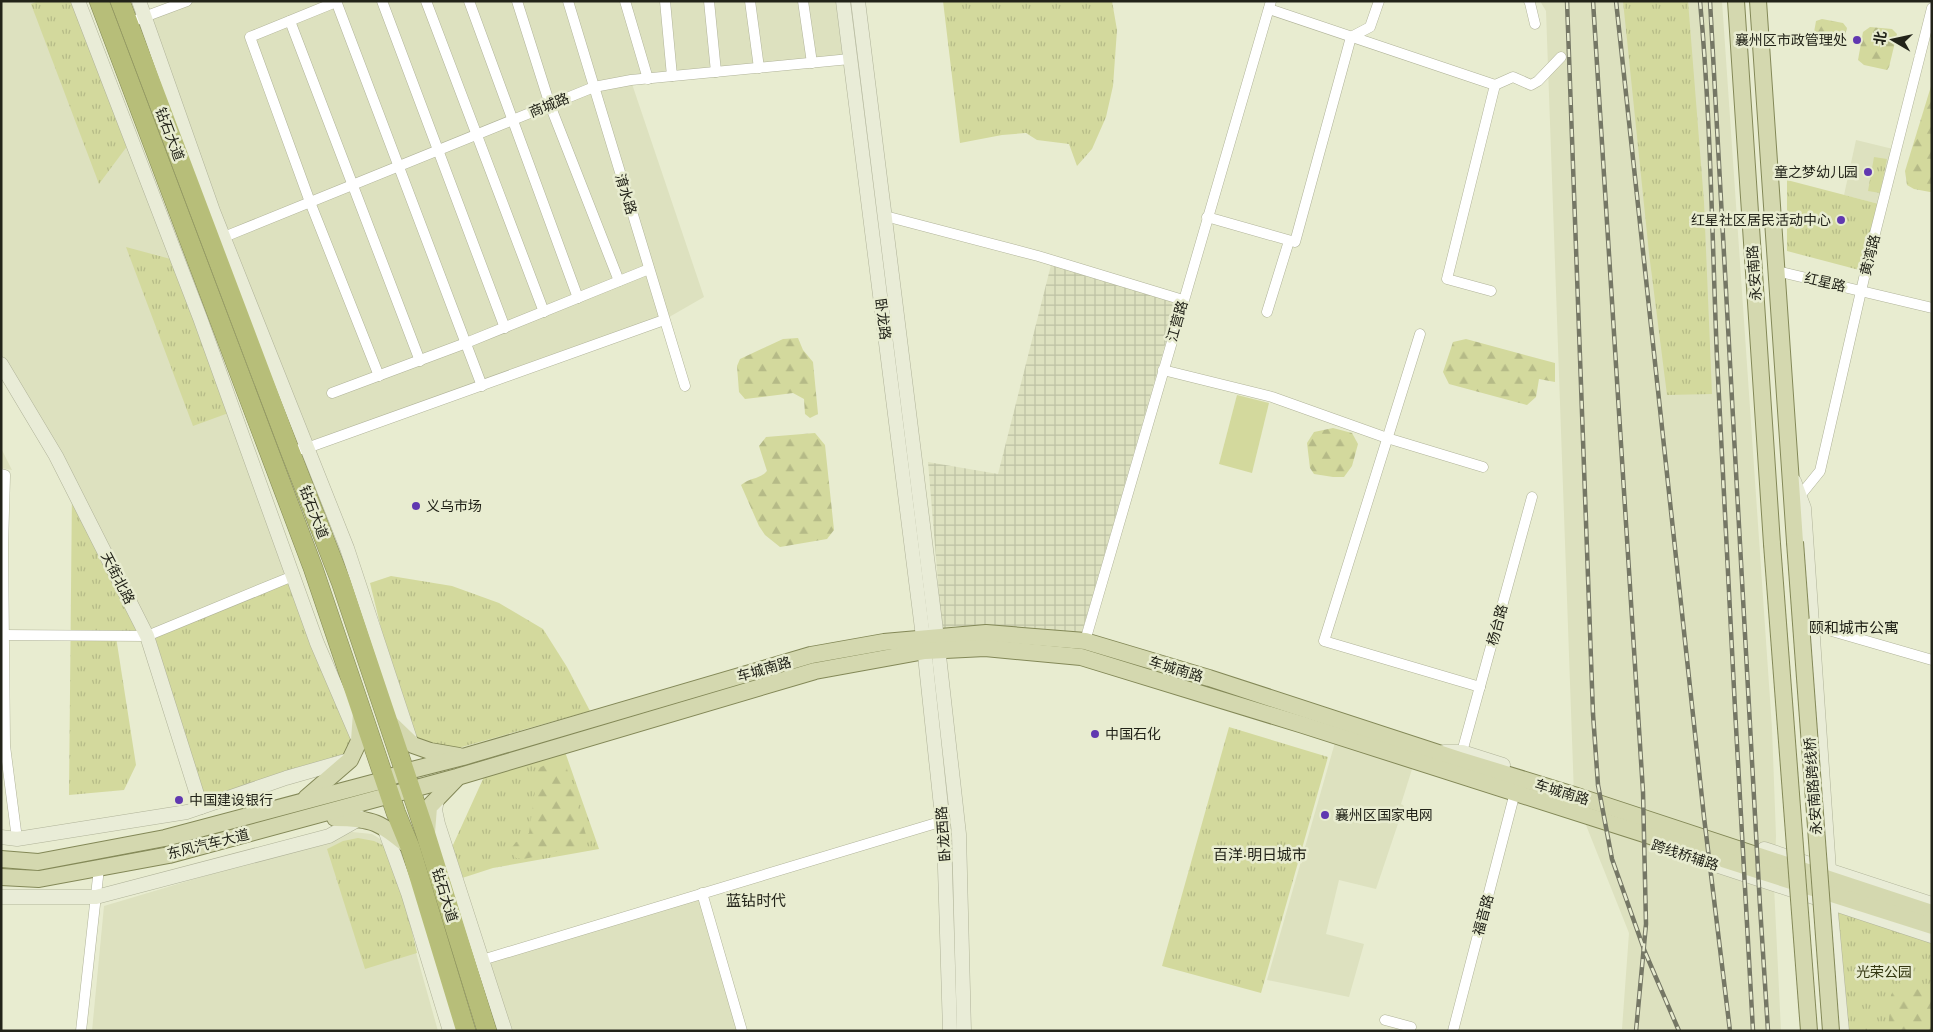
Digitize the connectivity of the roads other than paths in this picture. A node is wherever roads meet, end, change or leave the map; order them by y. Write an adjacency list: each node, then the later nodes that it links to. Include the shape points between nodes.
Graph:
1 (78, 1): 67 (street)
2 (99, 1): 67 (highway, 钻石大道)
3 (120, 1): 25 (highway, 钻石大道)
4 (139, 1): 25 (street)
5 (187, 1): 25 (street)
6 (382, 1): 41 (street)
7 (426, 1): 40 (street)
8 (469, 1): 39 (street)
9 (517, 1): 38 (street)
10 (568, 1): 37 (street, 淯水路)
11 (625, 1): 35 (street)
12 (665, 1): 34 (street)
13 (708, 1): 33 (street)
14 (750, 1): 32 (street)
15 (804, 1): 31 (street)
16 (843, 1): 30 (street, 卧龙路)
17 (858, 1): 45 (street, 卧龙路)
18 (1379, 1): 28 (street, via 1370,26)
19 (1528, 1): 27 (street)
20 (1736, 1): 57 (main road, 永安南路)
21 (1758, 1): 50 (main road, 永安南路)
22 (336, 2): 26 (street); 42 (street)
23 (1270, 5): 28 (street); 46 (street, 江营路)
24 (1932, 8): 52 (street, 黄湾路)
25 (137, 20): 47 (highway, 钻石大道)
26 (290, 21): 43 (street); 44 (street, via 250,37)
27 (1534, 24)
28 (1352, 36): 36 (street); 48 (street, via 1295,242)
29 (1561, 57): 36 (street, via 1531,85 1513,77)
30 (850, 59): 31 (street, 商城路); 92 (street, 卧龙路)
31 (812, 63): 32 (street, 商城路)
32 (758, 68): 33 (street, 商城路)
33 (716, 72): 34 (street, 商城路)
34 (672, 76): 35 (street, 商城路)
35 (648, 79): 37 (street, 商城路)
36 (1495, 85): 53 (street, via 1446,280)
37 (594, 87): 38 (street, 商城路); 49 (street, 淯水路)
38 (550, 105): 39 (street, 商城路); 51 (street)
39 (513, 120): 40 (street, 商城路); 54 (street)
40 (477, 134): 41 (street, 商城路); 59 (street)
41 (438, 150): 42 (street, 商城路); 62 (street)
42 (399, 166): 43 (street, 商城路); 64 (street)
43 (352, 185): 44 (street, 商城路); 65 (street)
44 (310, 202): 47 (street, 商城路); 69 (street)
45 (885, 216): 56 (street, via 1038,256); 92 (street, 卧龙路)
46 (1207, 217): 48 (street); 56 (street, 江营路)
47 (218, 239): 74 (highway, 钻石大道)
48 (1289, 241): 60 (street)
49 (649, 269): 51 (street); 61 (street, 淯水路)
50 (1777, 271): 52 (street, 红星路); 55 (main road, 永安南路)
51 (619, 281): 54 (street)
52 (1861, 290): 58 (street, 红星路); 80 (street, 黄湾路, via 1820,471)
53 (1491, 291)
54 (578, 298): 59 (street)
55 (1778, 298): 57 (main road); 77 (main road, 永安南路)
56 (1183, 300): 68 (street, 江营路)
57 (1756, 301): 83 (main road, 永安南路)
58 (1932, 308)
59 (544, 312): 62 (street)
60 (1267, 312)
61 (664, 320): 70 (street); 71 (street, 淯水路)
62 (505, 328): 64 (street)
63 (1420, 334): 73 (street)
64 (466, 344): 65 (street); 70 (street)
65 (420, 360): 69 (street)
66 (1, 364): 90 (street, 天街北路, via 56,456)
67 (229, 370): 78 (highway, 钻石大道); 79 (street)
68 (1163, 370): 73 (street, via 1272,397); 91 (street, 江营路)
69 (379, 376): 72 (street)
70 (482, 386): 74 (street)
71 (685, 386)
72 (332, 393)
73 (1387, 438): 75 (street); 94 (street, via 1324,641)
74 (299, 450): 84 (street); 87 (highway, 钻石大道)
75 (1482, 467)
76 (1, 474): 89 (street, via 5,475)
77 (1790, 474): 80 (street); 82 (main road, 永安南路)
78 (284, 490): 79 (street); 85 (highway, 钻石大道)
79 (264, 496): 86 (street)
80 (1799, 496): 88 (street, via 1804,508)
81 (1532, 497): 94 (street, 杨台路)
82 (1795, 542): 146 (main road, 永安南路跨线桥, bridge)
83 (1772, 544): 145 (main road, 永安南路跨线桥, bridge)
84 (351, 559): 87 (street); 98 (street)
85 (313, 568): 86 (street); 95 (highway, 钻石大道)
86 (293, 576): 90 (street); 97 (street)
87 (343, 587): 96 (highway, 钻石大道)
88 (1811, 625): 93 (street); 122 (street)
89 (2, 635): 90 (street); 99 (street)
90 (147, 636): 111 (street, 天街北路)
91 (1085, 642): 92 (main road, 车城南路, via 986,633); 101 (main road, 车城南路, via 1219,681)
92 (931, 644): 102 (main road, 车城南路, via 812,655); 104 (main road, 车城南路, via 1081,657); 105 (main road, 车城南路, via 815,671); 114 (street, 卧龙西路); 143 (street, 卧龙西路, via 959,834)
93 (1932, 660)
94 (1480, 687): 100 (street, 杨台路)
95 (361, 707): 97 (main road); 107 (highway, 钻石大道)
96 (387, 719): 98 (main road); 106 (highway, 钻石大道)
97 (359, 741): 103 (main road)
98 (412, 745): 102 (main road)
99 (3, 746): 118 (street)
100 (1462, 752): 101 (street); 122 (street)
101 (1436, 753): 129 (main road, 车城南路)
102 (463, 757): 106 (main road, 车城南路)
103 (350, 760): 110 (main road); 111 (street)
104 (1441, 769): 109 (street, 跨线桥辅路, via 1466,785); 130 (main road, 车城南路)
105 (457, 777): 106 (main road, 车城南路); 108 (main road)
106 (407, 781): 107 (main road, 东风汽车大道); 116 (highway, 钻石大道)
107 (388, 788): 110 (main road, 东风汽车大道); 112 (main road, 东风汽车大道); 119 (highway, 钻石大道)
108 (438, 796): 116 (main road, via 428,807); 132 (street, via 435,810 438,824)
109 (1513, 800): 127 (street, 跨线桥辅路); 144 (street, 福音路)
110 (302, 802): 120 (main road, 东风汽车大道, via 155,840 38,862)
111 (201, 808): 118 (street)
112 (310, 818): 113 (main road); 121 (main road, 东风汽车大道, via 169,855)
113 (361, 818): 115 (main road); 126 (street, via 329,836)
114 (943, 821): 124 (street); 142 (street, 卧龙西路)
115 (384, 827): 119 (main road); 137 (street)
116 (426, 835): 139 (highway, 钻石大道)
117 (1, 837): 118 (street)
118 (17, 840)
119 (410, 847): 133 (highway, 钻石大道)
120 (1, 859)
121 (99, 868): 123 (main road, 东风汽车大道, via 39,879); 126 (street)
122 (1829, 870): 128 (street)
123 (1, 877)
124 (702, 893): 132 (street); 141 (street)
125 (1, 896): 126 (street)
126 (96, 897): 136 (street)
127 (1830, 902): 131 (street, 跨线桥辅路); 147 (street)
128 (1932, 904)
129 (1932, 913)
130 (1932, 926)
131 (1932, 936)
132 (482, 960): 140 (street)
133 (446, 966): 137 (street); 138 (highway, 钻石大道)
134 (1385, 1020): 135 (street)
135 (1411, 1027)
136 (81, 1031)
137 (451, 1031)
138 (466, 1031)
139 (487, 1031)
140 (505, 1031)
141 (742, 1031)
142 (950, 1031)
143 (964, 1031)
144 (1453, 1031)
145 (1809, 1031)
146 (1831, 1031)
147 (1842, 1031)

